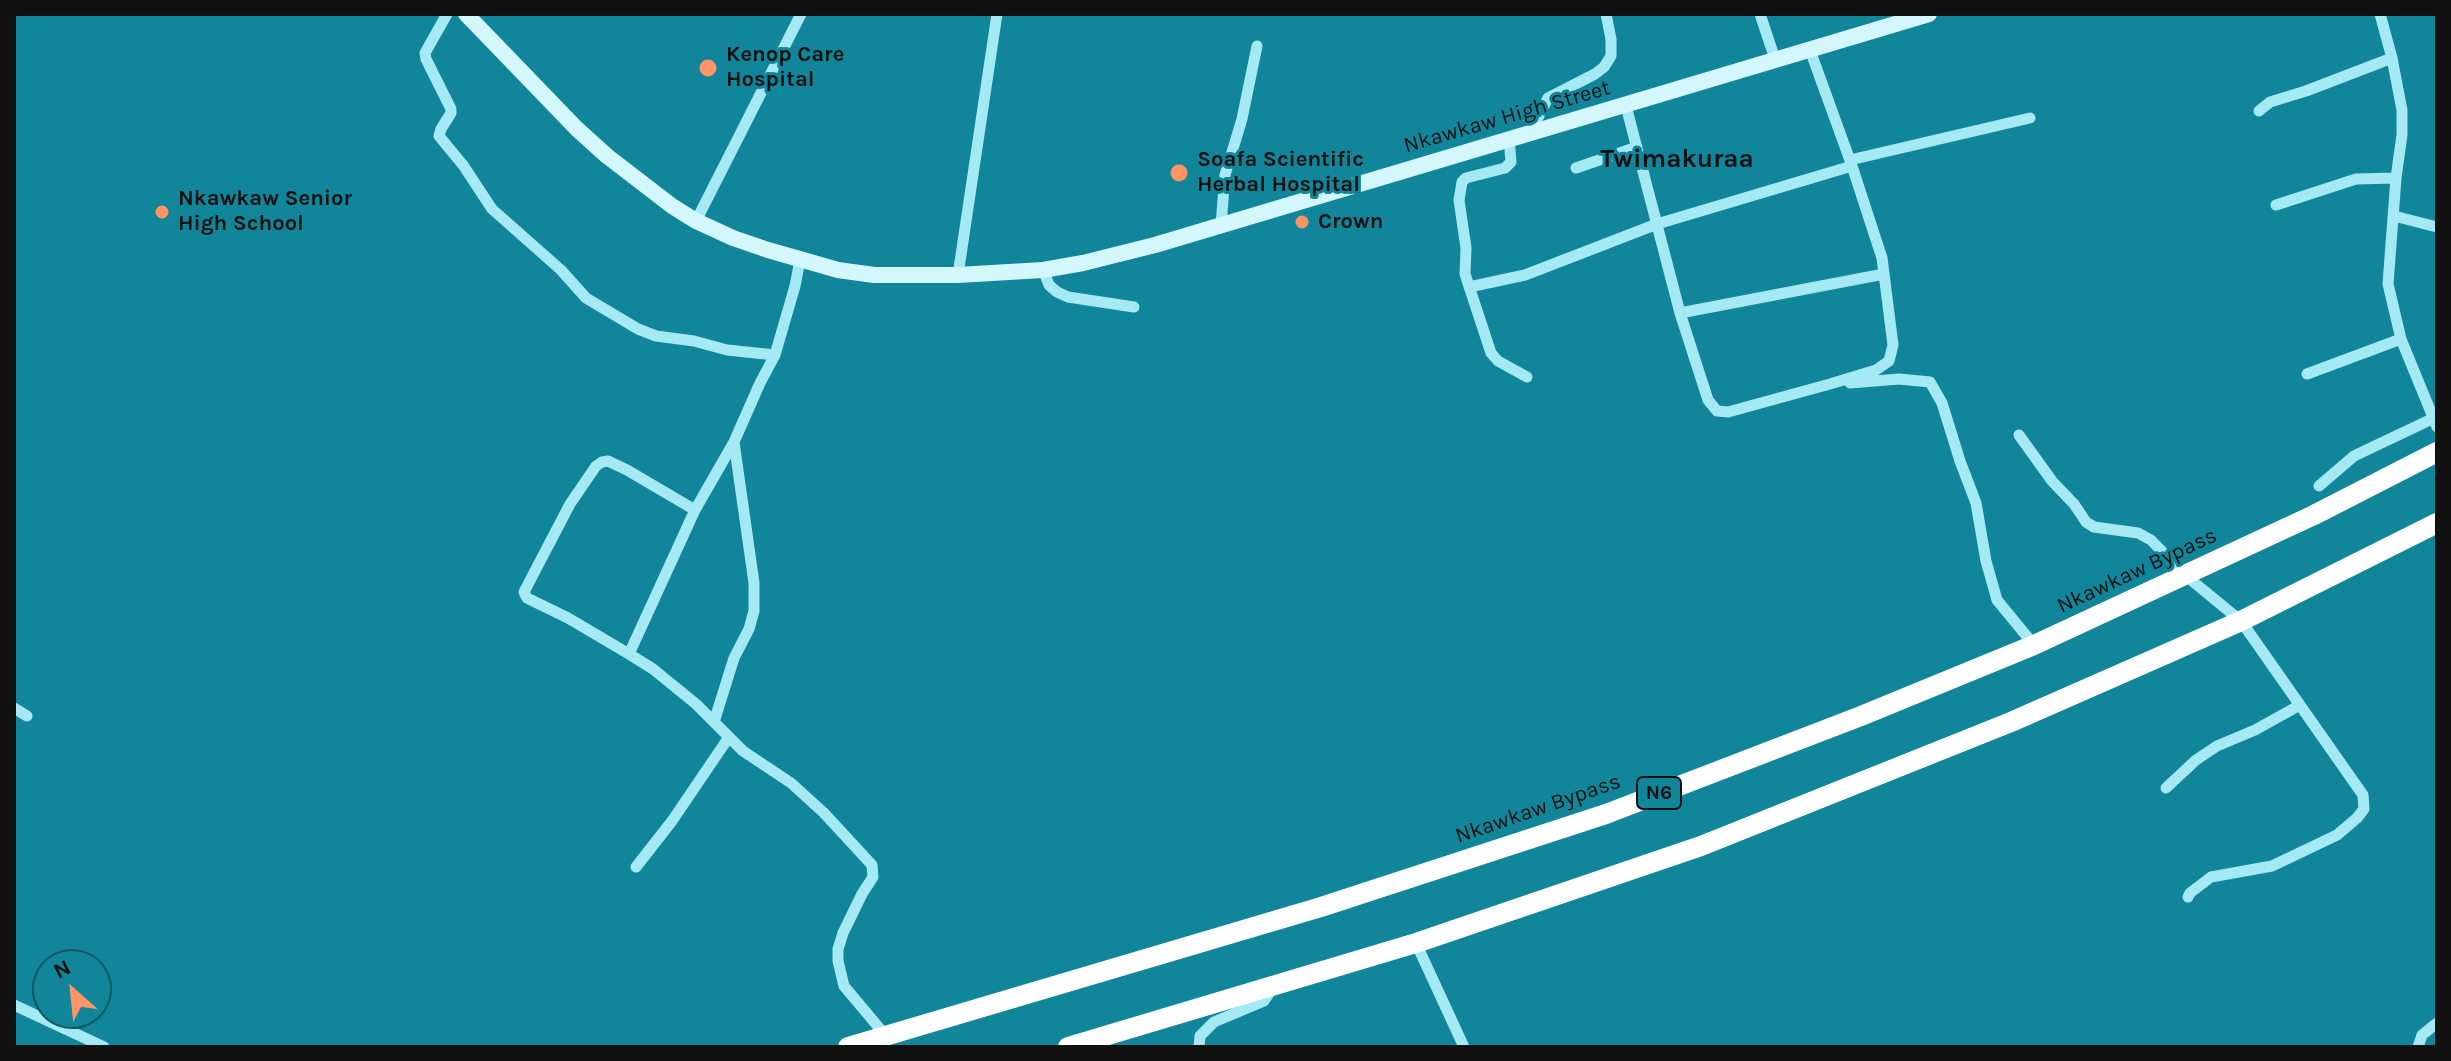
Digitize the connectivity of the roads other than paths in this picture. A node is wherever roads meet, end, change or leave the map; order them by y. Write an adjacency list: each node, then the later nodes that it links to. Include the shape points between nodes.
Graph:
1 (447, 14): 36 (street, via 425,53 451,109 439,136 492,209 586,298 638,329 727,350)
2 (801, 14): 24 (street)
3 (997, 14): 31 (street)
4 (1606, 14): 16 (street, via 1611,56 1604,67 1548,98)
5 (1760, 14): 12 (street)
6 (1928, 14): 10 (main road, Nkawkaw High Street)
7 (2380, 14): 11 (street)
8 (470, 15): 24 (main road, Nkawkaw High Street, via 577,129)
9 (1257, 46): 26 (street, via 1225,175)
10 (1810, 50): 12 (main road, Nkawkaw High Street); 19 (street)
11 (2392, 58): 14 (street, via 2270,102); 21 (street, via 2402,110)
12 (1775, 59): 13 (main road, Nkawkaw High Street)
13 (1626, 106): 16 (main road, Nkawkaw High Street); 18 (street)
14 (2259, 111)
15 (2030, 118): 19 (street)
16 (1531, 131): 17 (main road, Nkawkaw High Street)
17 (1509, 138): 26 (main road, Nkawkaw High Street); 32 (street, via 1511,162 1505,168 1462,182 1459,200)
18 (1637, 147): 20 (street); 25 (street)
19 (1851, 163): 25 (street); 30 (street)
20 (1576, 168)
21 (2396, 178): 22 (street, via 2356,179); 23 (street)
22 (2276, 205)
23 (2394, 216): 27 (street); 35 (street, via 2388,284)
24 (696, 221): 28 (main road, Nkawkaw High Street)
25 (1657, 224): 32 (street, via 1525,275); 34 (street)
26 (1221, 225): 29 (main road, Nkawkaw High Street)
27 (2437, 227)
28 (800, 260): 31 (main road, Nkawkaw High Street, via 874,275); 36 (street)
29 (1043, 270): 31 (main road, Nkawkaw High Street); 33 (street, via 1049,285 1068,297)
30 (1884, 274): 34 (street); 39 (street, via 1893,345 1889,361)
31 (958, 275)
32 (1469, 287): 38 (street, via 1494,357)
33 (1134, 307)
34 (1680, 313): 39 (street, via 1708,400 1717,411)
35 (2401, 339): 37 (street); 40 (street)
36 (775, 355): 42 (street)
37 (2307, 374)
38 (1527, 377)
39 (1830, 384): 49 (street, via 1930,382 1976,503 1997,600)
40 (2435, 415): 44 (street, via 2354,456)
41 (2019, 435): 47 (street, via 2086,522 2138,533)
42 (734, 442): 45 (street); 54 (street, via 754,611)
43 (2437, 452): 47 (highway, Nkawkaw Bypass / N6)
44 (2319, 486)
45 (695, 510): 50 (street); 50 (street, via 627,470 602,462 570,504 524,592)
46 (2437, 523): 48 (highway)
47 (2185, 575): 48 (street); 49 (highway, Nkawkaw Bypass / N6)
48 (2241, 621): 51 (street); 59 (highway, via 2011,722 1701,846)
49 (2034, 645): 63 (highway, Nkawkaw Bypass / N6, via 1606,814 1321,907)
50 (629, 654): 54 (street)
51 (2300, 705): 56 (street, via 2217,746); 58 (street, via 2363,795 2364,809 2337,835 2294,857 2211,877)
52 (14, 708): 53 (street)
53 (27, 716)
54 (714, 722): 55 (street)
55 (729, 737): 57 (street); 63 (street, via 802,793 872,865 873,877 843,933 838,961 844,986)
56 (2166, 788)
57 (636, 867)
58 (2188, 897)
59 (1416, 943): 60 (highway); 68 (street)
60 (1275, 985): 66 (highway); 67 (street, via 1264,1001 1214,1022 1200,1036)
61 (14, 1005): 64 (street)
62 (2437, 1023): 69 (street, via 2422,1035)
63 (886, 1036): 65 (highway, Nkawkaw Bypass / N6)
64 (104, 1047)
65 (848, 1047)
66 (1068, 1047)
67 (1199, 1047)
68 (1464, 1047)
69 (2418, 1047)

